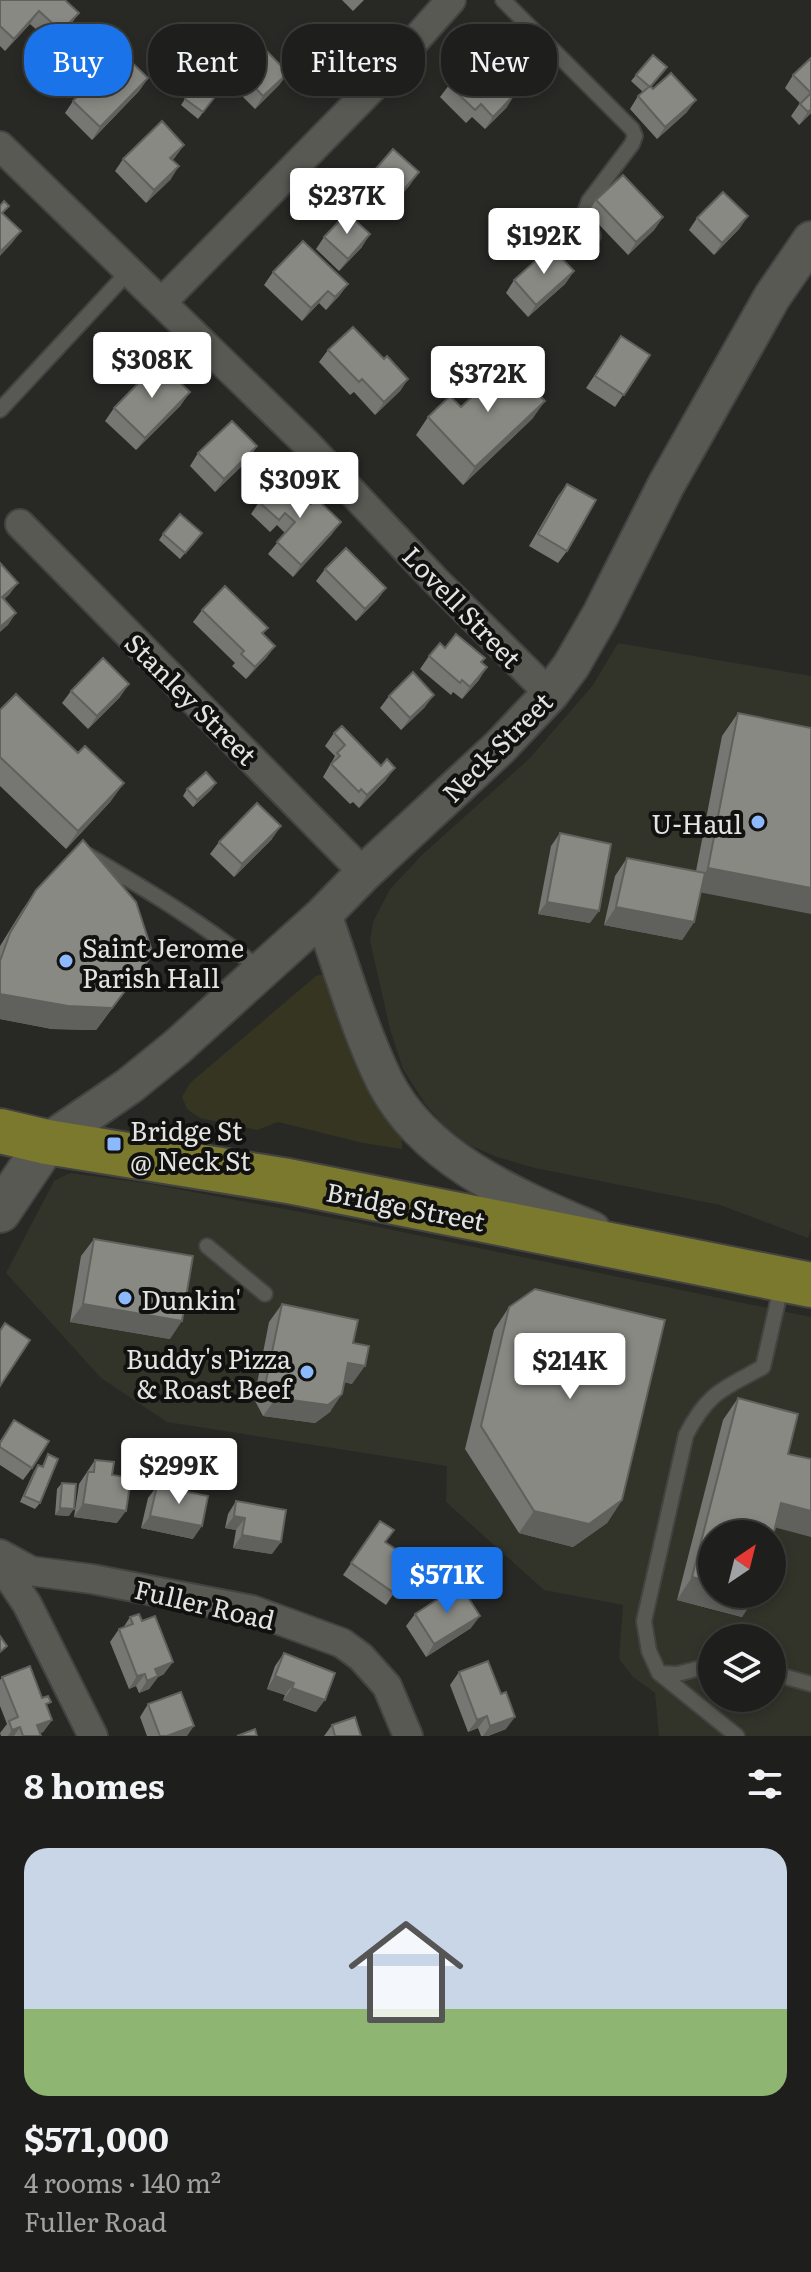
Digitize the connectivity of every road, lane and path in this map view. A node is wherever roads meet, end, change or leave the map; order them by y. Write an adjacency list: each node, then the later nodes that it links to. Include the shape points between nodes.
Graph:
1 (451, 0): 7 (street)
2 (503, 0): 4 (lane, via 635,136 589,201 584,214)
3 (0, 146): 6 (street, Lovell Street)
4 (593, 236)
5 (806, 258): 10 (street, Neck Street, via 772,297 666,485 601,614)
6 (130, 270): 7 (street, Lovell Street); 8 (lane)
7 (163, 301): 10 (street, Lovell Street)
8 (0, 410)
9 (20, 524): 12 (street, Stanley Street)
10 (550, 694): 12 (street, Neck Street)
11 (86, 854): 14 (lane, via 215,933)
12 (364, 873): 13 (street, Neck Street)
13 (323, 915): 14 (street, Neck Street); 19 (street, via 364,1034 387,1085 417,1127 446,1154 483,1177)
14 (262, 970): 16 (street, Neck Street, via 129,1086)
15 (0, 1131): 16 (main road, Bridge Street)
16 (47, 1142): 17 (main road); 19 (main road, Bridge Street, via 288,1181)
17 (0, 1212)
18 (207, 1246): 21 (lane)
19 (649, 1254): 20 (main road, Bridge Street)
20 (797, 1282): 25 (lane, via 763,1367 714,1394 699,1408 686,1435 644,1621)
21 (265, 1294)
22 (0, 1554): 29 (street, Fuller Road, via 31,1571 252,1610 342,1643 387,1686)
23 (0, 1564): 28 (street, via 27,1604)
24 (698, 1669): 25 (lane)
25 (659, 1673): 30 (lane)
26 (786, 1677): 27 (lane)
27 (811, 1684)
28 (93, 1736)
29 (408, 1736)
30 (737, 1736)

